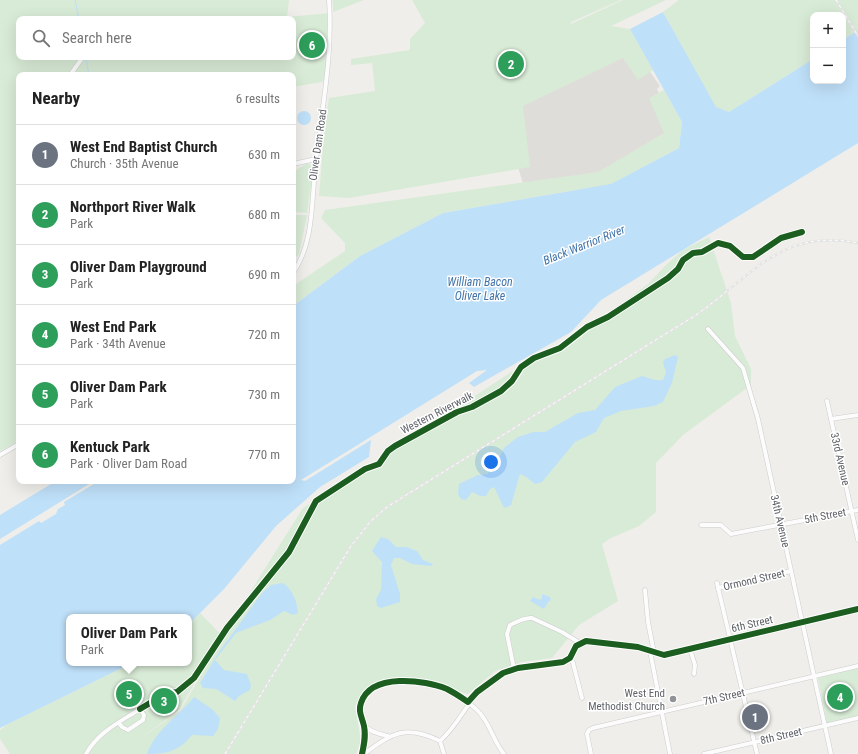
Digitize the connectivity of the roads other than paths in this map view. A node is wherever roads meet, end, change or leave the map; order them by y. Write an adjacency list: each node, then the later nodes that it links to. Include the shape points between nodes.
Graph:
1 (329, 0): 4 (street, Oliver Dam Road, via 330,57)
2 (81, 60): 3 (street)
3 (72, 72)
4 (316, 159): 5 (street); 6 (street, Oliver Dam Road, via 310,229 304,252)
5 (296, 163)
6 (296, 267)
7 (708, 329): 16 (street, 34th Avenue, via 738,360 746,375)
8 (827, 401): 10 (street, 33rd Avenue)
9 (858, 415): 10 (street)
10 (830, 419): 14 (street, 33rd Avenue)
11 (16, 446): 12 (street)
12 (0, 455)
13 (858, 510): 14 (street, 5th Street)
14 (852, 511): 16 (street, 5th Street); 17 (street, 33rd Avenue)
15 (700, 525): 16 (street, 5th Street, via 720,525 731,534)
16 (780, 525): 18 (street, 34th Avenue)
17 (858, 540)
18 (791, 571): 20 (street, Ormond Street); 23 (street, 34th Avenue)
19 (716, 582): 20 (street)
20 (718, 588): 24 (street)
21 (645, 590): 27 (street)
22 (858, 609): 23 (street, 6th Street)
23 (803, 622): 24 (street, 6th Street); 32 (street, 34th Avenue)
24 (731, 639): 26 (street, 6th Street); 33 (street)
25 (580, 643): 27 (street, 6th Street, via 591,640 638,647); 28 (street); 30 (street, via 562,632 527,618 510,625 507,634)
26 (690, 649): 27 (street, 6th Street, via 664,655); 31 (street, via 695,665)
27 (652, 652): 36 (street)
28 (570, 658): 30 (street, via 557,664); 34 (street)
29 (858, 666): 32 (street, 7th Street)
30 (514, 669): 35 (street, via 495,677)
31 (694, 674)
32 (815, 676): 33 (street, 7th Street); 39 (street, 34th Avenue)
33 (743, 693): 36 (street, 7th Street); 43 (street)
34 (582, 698)
35 (468, 702): 40 (street, via 450,690 418,681 385,684 372,689 363,698 359,712); 42 (street); 47 (street, via 487,722)
36 (661, 712): 48 (street, 7th Street, via 589,730 587,734); 49 (street)
37 (858, 718): 39 (street, 8th Street)
38 (119, 723): 38 (street, via 128,730 143,720 144,715 140,709); 44 (street, via 97,737)
39 (825, 725): 43 (street, 8th Street); 52 (street, 34th Avenue)
40 (364, 726): 41 (street, via 373,732); 45 (street)
41 (388, 736): 42 (street, via 416,732); 45 (street)
42 (440, 741): 46 (street)
43 (753, 742): 50 (street, 8th Street); 51 (street)
44 (86, 754)
45 (363, 754)
46 (444, 754)
47 (504, 754)
48 (591, 754)
49 (670, 754)
50 (704, 754)
51 (756, 754)
52 (831, 754)

